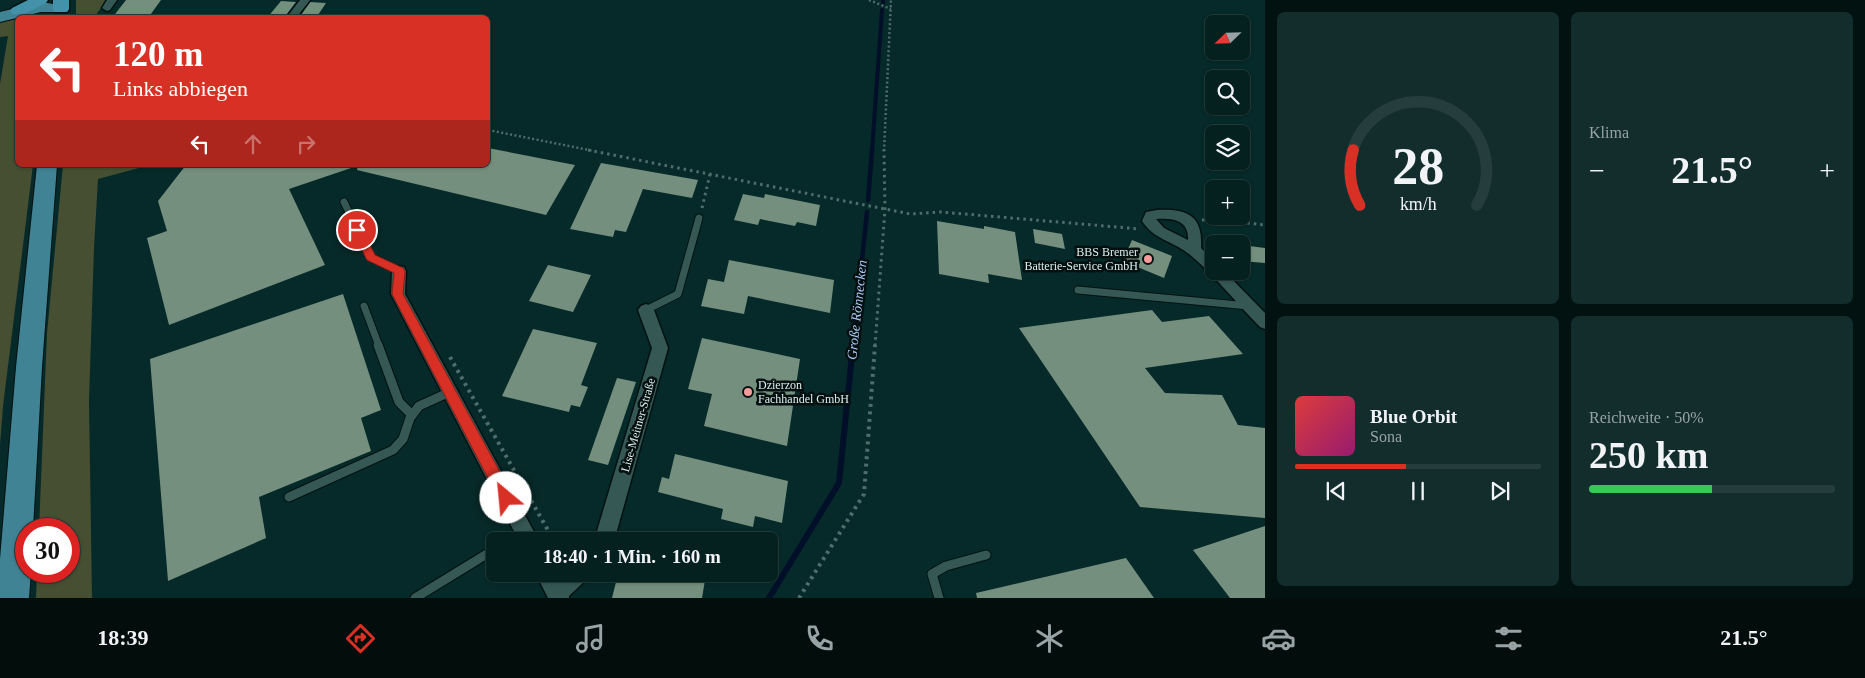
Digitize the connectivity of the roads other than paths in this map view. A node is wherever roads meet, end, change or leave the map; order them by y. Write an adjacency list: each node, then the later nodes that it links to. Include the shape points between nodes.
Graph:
1 (40, 0): 4 (highway)
2 (306, 0): 7 (street)
3 (61, 9): 4 (main road, via 48,7); 6 (main road)
4 (18, 11): 8 (main road)
5 (15, 15): 8 (main road)
6 (15, 15)
7 (294, 15)
8 (0, 17)
9 (47, 167): 32 (main road, via 29,367)
10 (344, 202): 14 (lane, via 371,257)
11 (700, 218): 19 (lane, via 678,294)
12 (1194, 249): 12 (street, via 1194,229 1189,222 1177,215 1151,215 1149,221 1155,230); 13 (street)
13 (1205, 261)
14 (400, 271): 21 (street, via 398,294)
15 (1223, 280): 18 (street)
16 (1078, 290): 18 (lane)
17 (364, 306): 22 (lane, via 399,402)
18 (1249, 306): 20 (street)
19 (646, 310): 25 (street, Lise-Meitner-Straße, via 660,348)
20 (1265, 323)
21 (450, 392): 22 (lane, via 419,406); 24 (street)
22 (412, 415): 23 (lane, via 402,439 393,450)
23 (289, 497)
24 (524, 532)
25 (607, 532)
26 (986, 555): 34 (lane, via 946,566 932,574)
27 (486, 556): 30 (lane)
28 (550, 582): 31 (street)
29 (571, 582): 31 (street)
30 (426, 595): 33 (lane)
31 (558, 596)
32 (14, 598)
33 (415, 598)
34 (940, 598)

